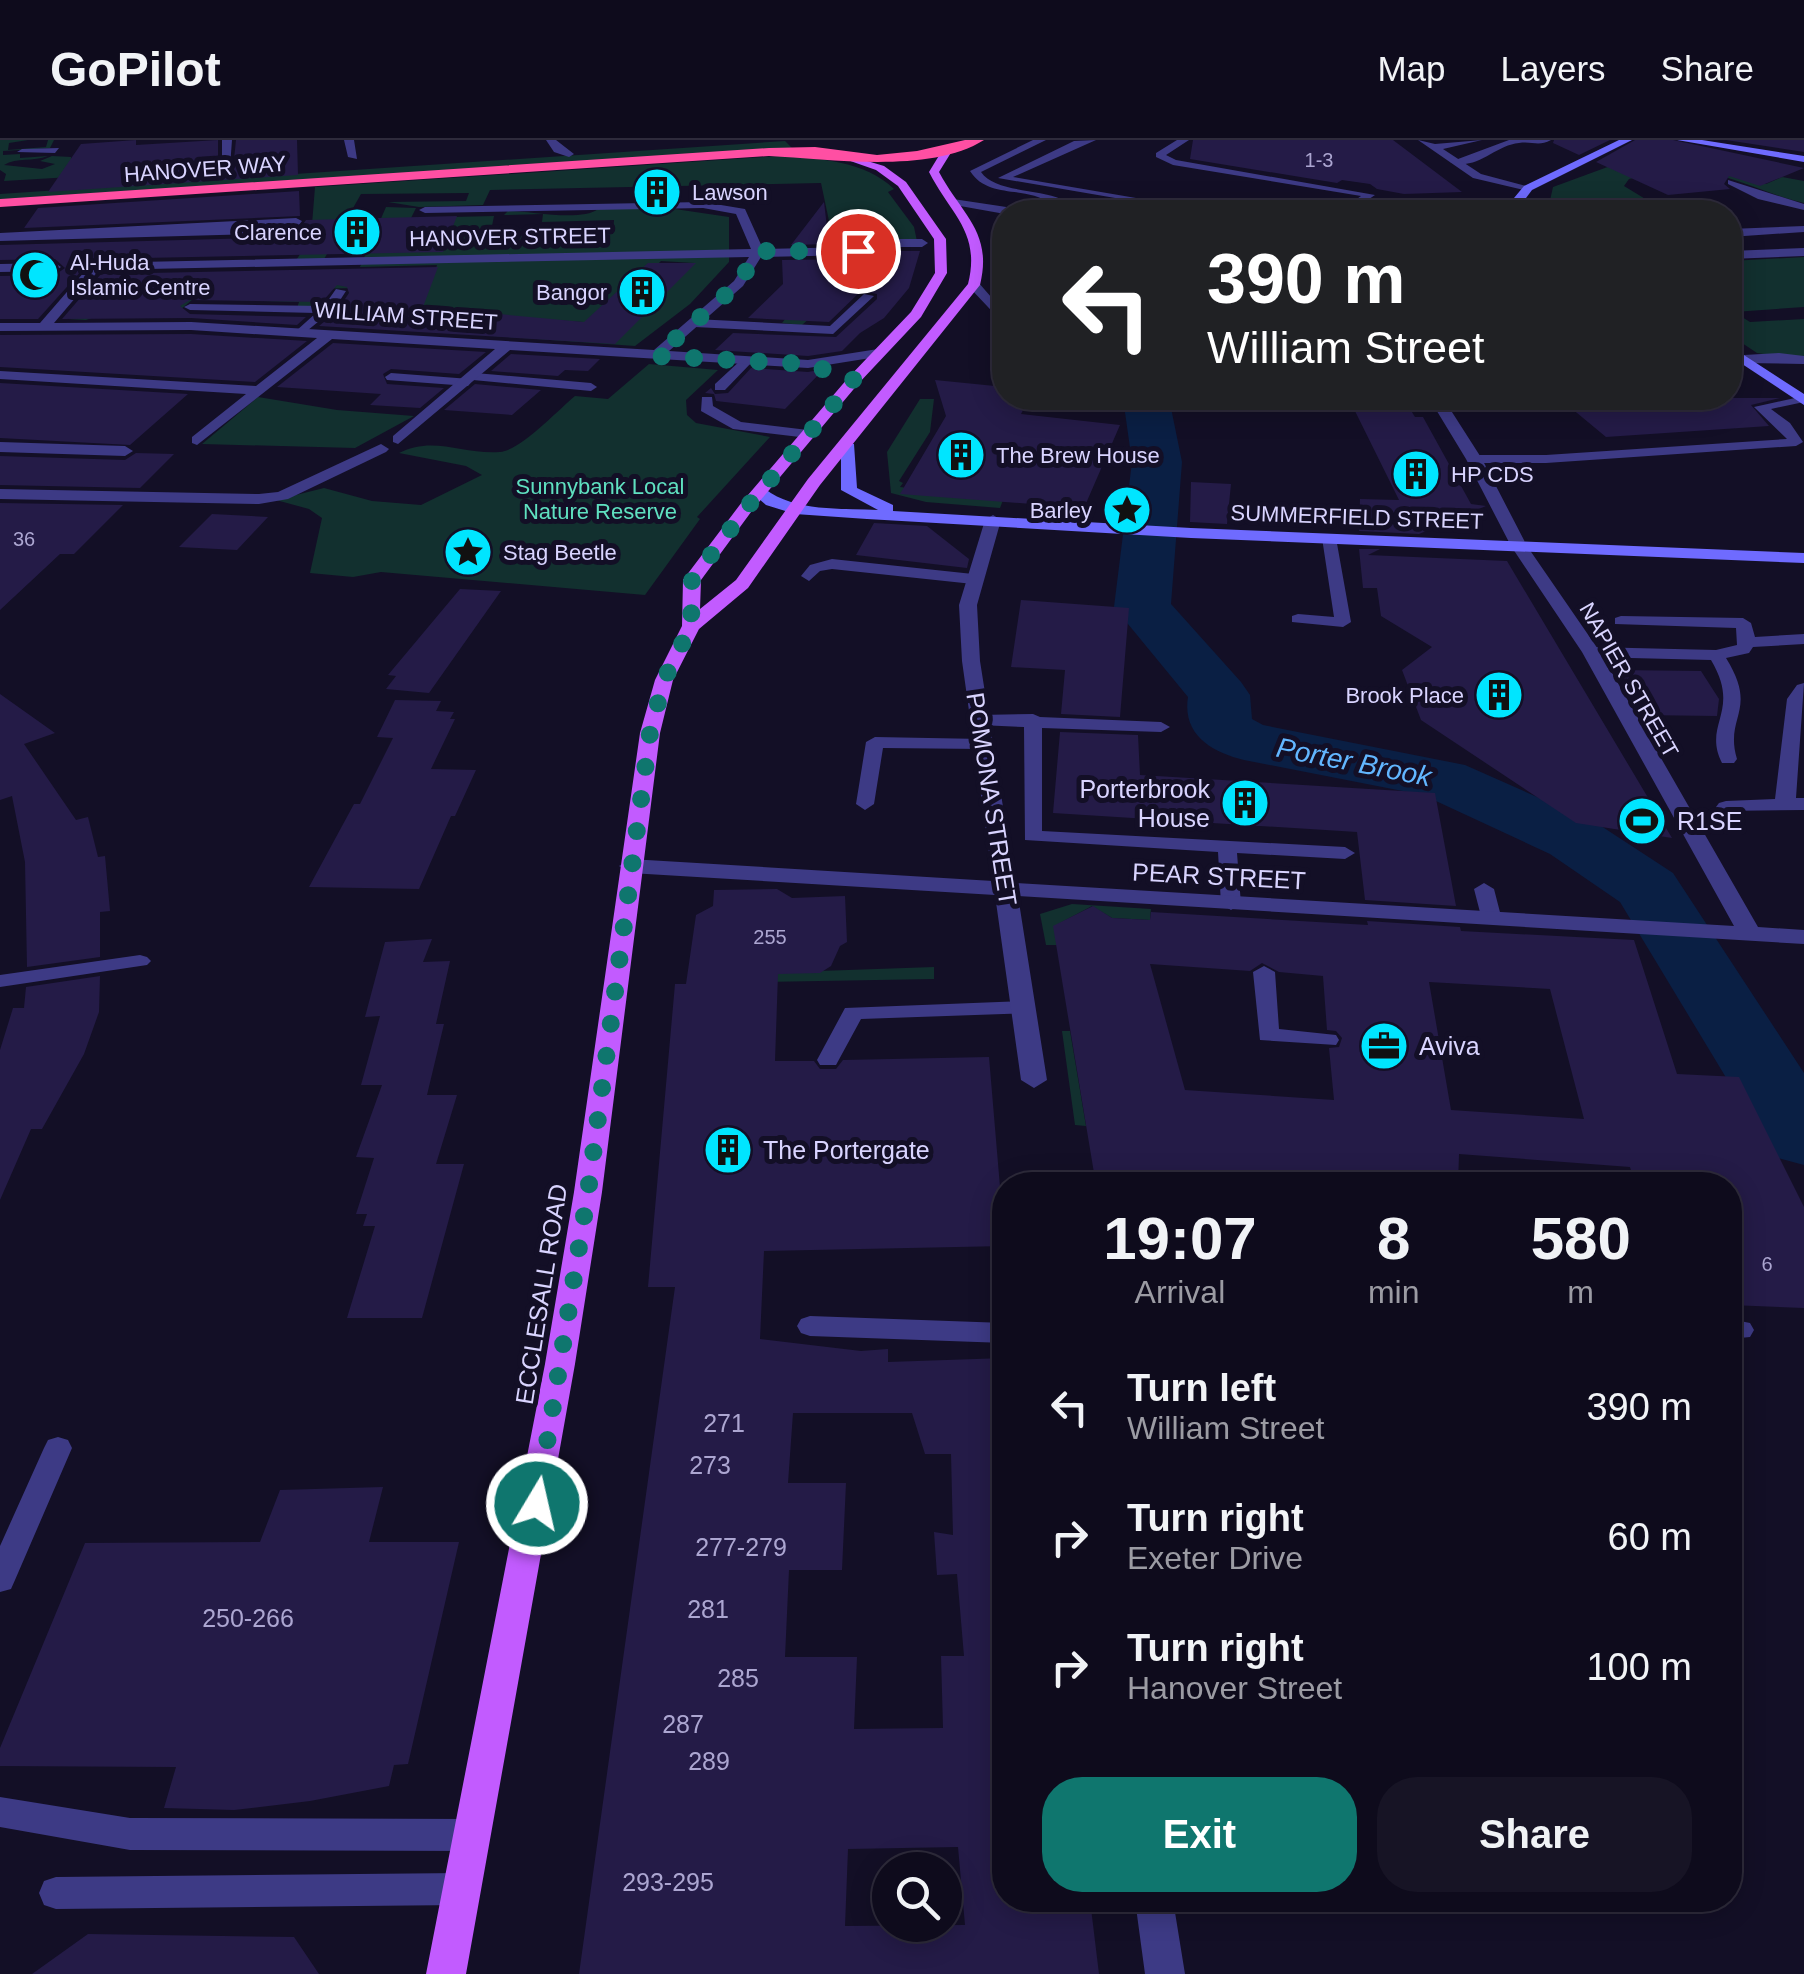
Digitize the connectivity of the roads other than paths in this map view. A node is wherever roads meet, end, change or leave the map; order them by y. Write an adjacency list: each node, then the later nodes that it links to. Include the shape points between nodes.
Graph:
1 (227, 140): 28 (lane, via 228,165)
2 (349, 140): 22 (street)
3 (746, 140): 18 (highway, HANOVER WAY)
4 (795, 140): 23 (highway)
5 (978, 140): 16 (highway, HANOVER WAY)
6 (1040, 140): 27 (street)
7 (1092, 140): 21 (lane)
8 (1184, 140): 36 (lane, via 1159,156 1370,195)
9 (1474, 140): 15 (street)
10 (1519, 140): 11 (lane); 26 (lane)
11 (1546, 140)
12 (1682, 140): 19 (street)
13 (1714, 140): 19 (street)
14 (1620, 142): 30 (street)
15 (1428, 143): 26 (street)
16 (955, 146): 23 (highway, HANOVER WAY, via 904,158); 38 (main road, via 934,172)
17 (57, 148): 20 (street)
18 (559, 148): 28 (highway, HANOVER WAY)
19 (1755, 150): 25 (street)
20 (22, 152)
21 (1055, 153): 24 (lane); 27 (lane)
22 (353, 156)
23 (837, 156): 39 (highway, HANOVER WAY, via 770,152); 65 (main road, ECCLESALL ROAD, via 880,168 902,184 940,239 941,273 916,314)
24 (1042, 159): 27 (lane); 35 (lane, via 1003,178)
25 (1804, 160)
26 (1455, 162): 30 (street, via 1486,179)
27 (976, 173): 34 (street, via 989,185)
28 (193, 176): 31 (highway, HANOVER WAY)
29 (1732, 182): 32 (street)
30 (1528, 188): 37 (street)
31 (0, 189)
32 (1762, 197): 33 (street); 40 (street)
33 (1742, 198)
34 (1052, 200)
35 (1139, 200)
36 (1362, 200)
37 (1523, 200)
38 (953, 202): 41 (street); 53 (main road, ECCLESALL ROAD, via 975,233 980,267)
39 (0, 204)
40 (1804, 207)
41 (992, 208)
42 (425, 210): 48 (street, via 727,207 741,212)
43 (1804, 229): 44 (street)
44 (1742, 232)
45 (60, 234): 45 (street, via 119,231 296,221 292,230); 46 (street)
46 (0, 237)
47 (922, 243): 48 (street, HANOVER STREET)
48 (758, 251): 59 (street, via 739,283); 61 (street, HANOVER STREET, via 96,266)
49 (1804, 252): 50 (street)
50 (1742, 255)
51 (56, 266): 52 (street)
52 (0, 268)
53 (974, 285): 56 (street); 84 (main road, ECCLESALL ROAD)
54 (340, 291): 58 (lane)
55 (868, 296): 59 (lane, via 834,330)
56 (992, 306)
57 (190, 307): 58 (lane)
58 (326, 310): 62 (lane)
59 (695, 323): 66 (street)
60 (0, 326): 61 (street, WILLIAM STREET)
61 (44, 326): 62 (street, WILLIAM STREET)
62 (302, 331): 63 (street, WILLIAM STREET)
63 (331, 333): 64 (street, WILLIAM STREET); 77 (street)
64 (507, 345): 66 (street, WILLIAM STREET); 73 (street)
65 (878, 352): 70 (street, WILLIAM STREET); 74 (main road, ECCLESALL ROAD)
66 (656, 356): 69 (street, WILLIAM STREET)
67 (1744, 359): 68 (lane); 79 (street)
68 (1804, 360)
69 (746, 362): 70 (street, WILLIAM STREET); 76 (lane)
70 (808, 364): 74 (street, WILLIAM STREET)
71 (0, 375): 77 (street)
72 (391, 377): 73 (lane)
73 (472, 380): 75 (lane); 82 (street)
74 (854, 380): 81 (main road, ECCLESALL ROAD)
75 (591, 387)
76 (720, 387)
77 (259, 390): 83 (street)
78 (707, 400): 81 (lane, via 706,408 738,426)
79 (1803, 400): 88 (lane, via 1761,407 1796,442)
80 (1443, 410): 88 (street, NAPIER STREET)
81 (808, 434): 89 (main road, ECCLESALL ROAD)
82 (398, 439)
83 (197, 440)
84 (846, 444): 91 (main road, ECCLESALL ROAD); 92 (street, SUMMERFIELD STREET, via 848,490)
85 (0, 447): 87 (street)
86 (381, 449): 90 (street, via 282,496 258,499)
87 (125, 451)
88 (1474, 459): 95 (street, NAPIER STREET)
89 (759, 492): 91 (street, SUMMERFIELD STREET); 101 (main road, ECCLESALL ROAD, via 692,580)
90 (0, 494)
91 (795, 509): 92 (street, SUMMERFIELD STREET); 101 (main road, ECCLESALL ROAD, via 742,584)
92 (908, 514): 93 (street, SUMMERFIELD STREET)
93 (993, 520): 94 (street, SUMMERFIELD STREET); 98 (street, POMONA STREET)
94 (1329, 538): 95 (street, SUMMERFIELD STREET); 99 (lane, via 1342,622)
95 (1519, 546): 96 (street, SUMMERFIELD STREET); 104 (street, NAPIER STREET)
96 (1804, 558)
97 (809, 576): 98 (lane, via 832,564)
98 (973, 579): 109 (street, POMONA STREET, via 968,605)
99 (1298, 620)
100 (1620, 622): 103 (lane, via 1744,623)
101 (691, 626): 118 (main road, ECCLESALL ROAD, via 664,680 650,733)
102 (1796, 639): 103 (lane); 105 (lane)
103 (1748, 642): 106 (lane, via 1744,650)
104 (1592, 652): 106 (lane); 123 (street, NAPIER STREET)
105 (1804, 653)
106 (1716, 655): 112 (lane, via 1737,708 1722,739)
107 (1804, 690): 114 (street, via 1797,700)
108 (1033, 719): 109 (lane); 110 (lane); 116 (lane, via 1032,836)
109 (980, 720): 111 (street, POMONA STREET)
110 (1161, 727)
111 (983, 744): 113 (lane, via 875,742); 120 (street, POMONA STREET)
112 (1728, 760)
113 (865, 804)
114 (1794, 804): 115 (street)
115 (1726, 807)
116 (1227, 848): 117 (lane); 121 (lane)
117 (1346, 853)
118 (630, 866): 120 (street, PEAR STREET); 137 (main road, ECCLESALL ROAD, via 560,1364)
119 (1484, 889): 122 (lane)
120 (1005, 891): 121 (street, PEAR STREET); 128 (street, POMONA STREET)
121 (1231, 904): 122 (street, PEAR STREET, via 1260,913)
122 (1492, 920): 123 (street, PEAR STREET)
123 (1752, 934): 124 (street, PEAR STREET)
124 (1804, 937)
125 (140, 960): 127 (lane)
126 (1264, 972): 129 (lane, via 1268,1036)
127 (0, 980)
128 (1023, 1008): 130 (lane, via 853,1013); 131 (street, POMONA STREET)
129 (1328, 1040)
130 (828, 1060)
131 (1034, 1080)
132 (810, 1326): 133 (lane)
133 (992, 1333)
134 (58, 1448): 135 (lane)
135 (0, 1580)
136 (0, 1812): 137 (lane, via 130,1834)
137 (471, 1835): 138 (main road, ECCLESALL ROAD)
138 (462, 1889): 139 (lane); 141 (main road, ECCLESALL ROAD)
139 (56, 1893)
140 (1156, 1912): 142 (street)
141 (446, 1974)
142 (1164, 1974)

